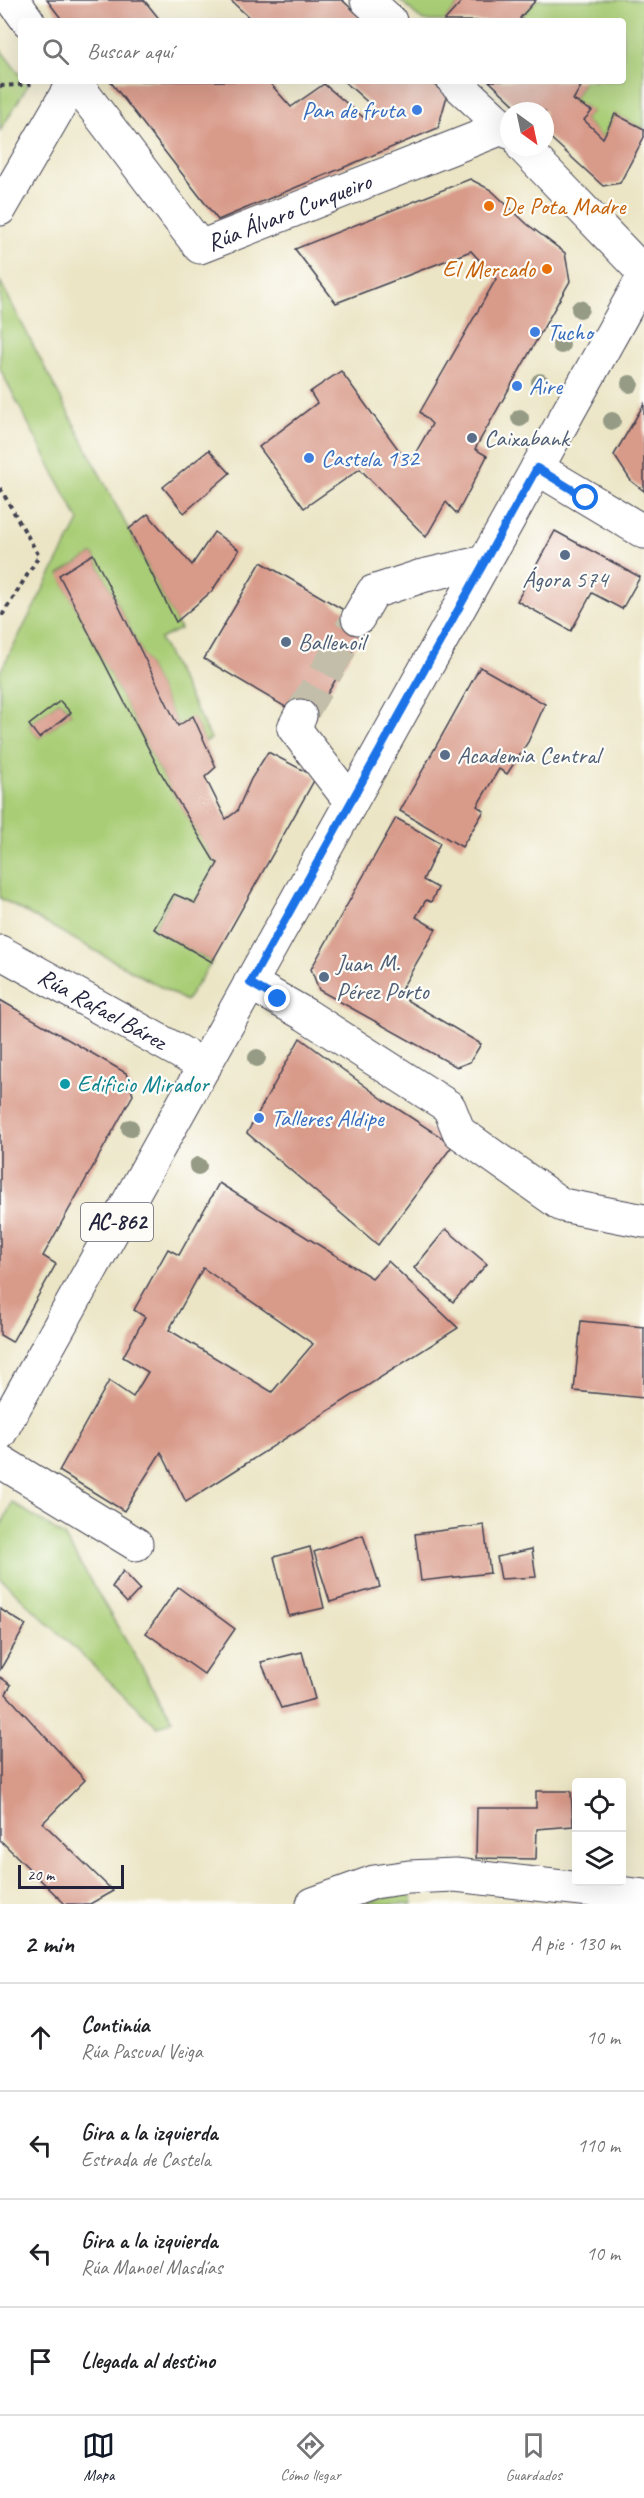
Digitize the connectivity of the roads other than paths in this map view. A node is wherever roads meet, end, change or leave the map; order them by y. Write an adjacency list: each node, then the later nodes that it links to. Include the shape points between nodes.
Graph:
1 (13, 0): 3 (street)
2 (367, 0): 4 (street)
3 (26, 18)
4 (387, 18)
5 (72, 84): 11 (street)
6 (76, 84): 9 (street, Rúa Álvaro Cunqueiro, via 200,247)
7 (457, 84): 8 (street)
8 (500, 125)
9 (500, 140)
10 (531, 156): 12 (street)
11 (0, 209)
12 (644, 275): 13 (street, AC-862)
13 (537, 468): 14 (street); 15 (street, AC-862)
14 (644, 532)
15 (484, 562): 16 (street, via 373,592); 18 (street, AC-862)
16 (358, 618)
17 (300, 716): 18 (street, via 294,728)
18 (351, 802): 20 (street, AC-862)
19 (0, 952): 21 (street, Rúa Rafael Bárez)
20 (250, 983): 21 (street, AC-862); 22 (street, via 449,1107 459,1132 562,1204)
21 (204, 1066): 23 (street, AC-862)
22 (644, 1221)
23 (0, 1433)
24 (0, 1461): 25 (street)
25 (136, 1544)
26 (456, 1890): 27 (street); 28 (street, via 410,1876 374,1882)
27 (644, 1896)
28 (313, 1904)

